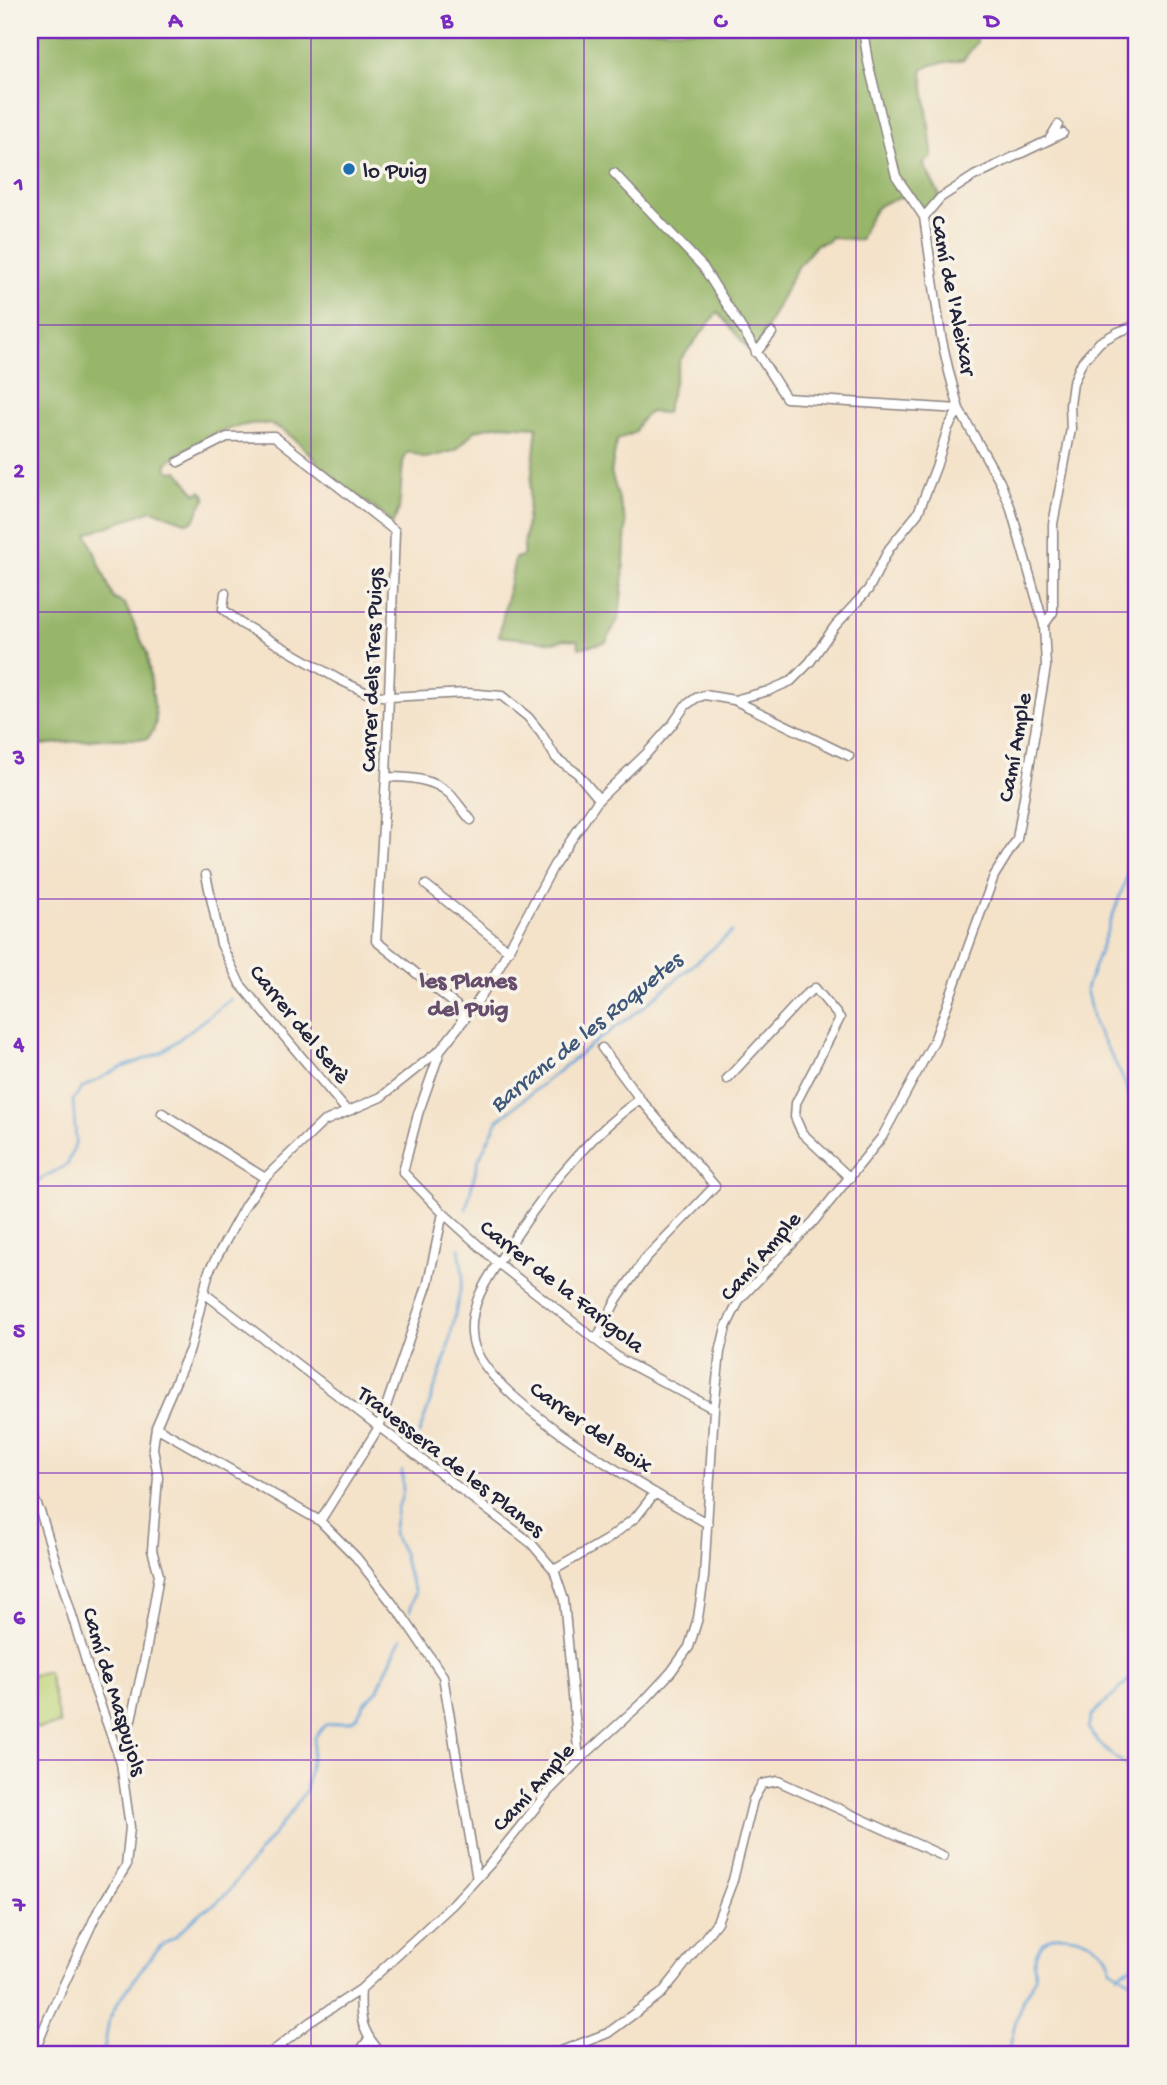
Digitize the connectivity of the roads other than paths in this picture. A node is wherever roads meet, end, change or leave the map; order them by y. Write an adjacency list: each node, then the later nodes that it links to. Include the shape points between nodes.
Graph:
1 (863, 30): 4 (street, Camí de l'Aleixar, via 896,176)
2 (1061, 129): 4 (street, via 1049,140 974,176 940,198)
3 (614, 173): 7 (street, via 703,267)
4 (924, 217): 8 (street, Camí de l'Aleixar, via 941,336)
5 (1137, 325): 11 (street, via 1100,342 1082,362 1073,383 1071,429 1053,524 1053,612)
6 (772, 333): 7 (street)
7 (756, 353): 8 (street, via 786,398)
8 (959, 409): 11 (street, Camí Ample, via 1010,506); 13 (street, via 918,513 889,550 868,590 791,681)
9 (178, 462): 12 (street, Carrer dels Tres Puigs, via 227,437 274,436 395,531)
10 (225, 593): 12 (street, via 223,609 240,623 338,679 369,694)
11 (1044, 625): 29 (street, Camí Ample, via 1046,667 1017,838 994,876 934,1041 882,1136)
12 (389, 697): 15 (street, Carrer dels Tres Puigs); 16 (street, via 502,696 528,717 556,758 577,773)
13 (734, 700): 14 (street); 16 (street, via 705,695 685,706 647,754)
14 (849, 756)
15 (386, 778): 17 (street, via 427,781 448,792); 21 (street, Carrer dels Tres Puigs, via 376,941 457,1006)
16 (599, 799): 20 (street, via 554,865)
17 (471, 820)
18 (206, 875): 26 (street, Carrer del Serè, via 221,944 240,984)
19 (426, 885): 20 (street)
20 (509, 951): 21 (street)
21 (461, 1024): 23 (street)
22 (602, 1048): 25 (street)
23 (441, 1049): 26 (street, via 381,1097); 30 (street, Carrer de la Farigola, via 403,1172)
24 (726, 1079): 29 (street, via 815,988 840,1018 796,1103 795,1116 802,1133)
25 (640, 1099): 31 (street, Carrer del Boix, via 577,1156); 33 (street, via 715,1186 645,1259)
26 (347, 1111): 28 (street, via 323,1122)
27 (162, 1113): 28 (street)
28 (265, 1178): 32 (street, via 209,1270)
29 (850, 1178): 34 (street, Camí Ample, via 740,1299 720,1352)
30 (443, 1213): 31 (street, Carrer de la Farigola); 36 (street, via 428,1283)
31 (498, 1263): 33 (street, Carrer de la Farigola); 38 (street, Carrer del Boix, via 472,1317 473,1342 482,1362 494,1379 545,1424)
32 (204, 1293): 35 (street, via 190,1349); 36 (street, Travessera de les Planes)
33 (596, 1340): 34 (street, Carrer de la Farigola, via 620,1359)
34 (714, 1409): 40 (street, Camí Ample)
35 (156, 1427): 39 (street); 43 (street, via 153,1448 158,1477 152,1550 159,1576)
36 (379, 1427): 39 (street); 41 (street, Travessera de les Planes, via 531,1543)
37 (30, 1490): 43 (street, Camí de Maspujols)
38 (655, 1493): 40 (street, Carrer del Boix); 41 (street, via 636,1517 608,1539)
39 (320, 1521): 45 (street, via 356,1557 443,1676)
40 (708, 1524): 42 (street, Camí Ample, via 698,1618 689,1647 645,1700)
41 (554, 1570): 42 (street, Travessera de les Planes, via 564,1600)
42 (579, 1760): 46 (street, Camí Ample, via 453,1904)
43 (121, 1763): 48 (street, Camí de Maspujols, via 130,1827 126,1866 97,1913)
44 (943, 1856): 52 (street, via 778,1781 762,1784 753,1800 717,1922 675,1977 662,1993 608,2033)
45 (476, 1874)
46 (361, 1989): 47 (street, via 360,2010); 49 (street, Camí Ample)
47 (368, 2040): 50 (street); 51 (street)
48 (33, 2055)
49 (268, 2055)
50 (357, 2055)
51 (383, 2055)
52 (551, 2055)

